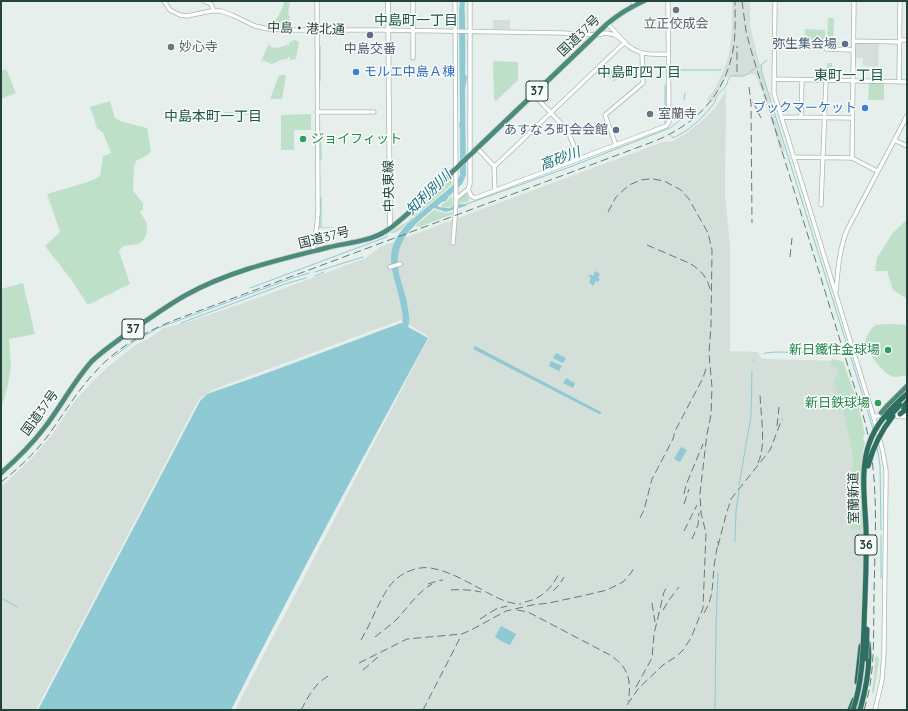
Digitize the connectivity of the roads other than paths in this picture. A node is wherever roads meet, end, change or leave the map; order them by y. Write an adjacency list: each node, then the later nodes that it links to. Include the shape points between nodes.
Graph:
1 (164, 1): 14 (street, 中島・港北通, via 173,12 183,15)
2 (204, 1): 14 (street, via 211,4)
3 (317, 1): 16 (street)
4 (388, 1): 17 (main road, 中央東線)
5 (413, 1): 18 (street)
6 (455, 1): 19 (street)
7 (470, 1): 20 (street)
8 (644, 1): 13 (highway, 国道37号 / 37)
9 (668, 1): 29 (street)
10 (775, 1): 31 (street)
11 (854, 1): 23 (street)
12 (900, 1): 24 (street)
13 (634, 3): 15 (highway, 国道37号 / 37)
14 (214, 11): 16 (street, 中島・港北通, via 221,11 268,29)
15 (608, 24): 21 (highway, 国道37号 / 37); 25 (street)
16 (317, 30): 17 (street, 中島・港北通); 40 (street)
17 (388, 30): 18 (street, 中島・港北通); 64 (main road, 中央東線)
18 (413, 30): 19 (street, 中島・港北通); 30 (street)
19 (457, 31): 20 (street, 中島・港北通); 58 (street)
20 (468, 32): 21 (street); 52 (street)
21 (596, 35): 25 (street, via 612,34); 37 (highway, 国道37号 / 37)
22 (907, 40): 24 (street)
23 (853, 41): 24 (street); 27 (street)
24 (900, 41): 35 (street)
25 (625, 42): 28 (street); 42 (street)
26 (826, 49): 27 (street)
27 (853, 50): 34 (street)
28 (642, 53): 29 (street); 49 (street, via 643,83 605,115)
29 (668, 54): 49 (street, via 668,124)
30 (413, 58)
31 (774, 79): 32 (street); 43 (street, via 774,93)
32 (802, 80): 33 (street); 44 (street)
33 (826, 80): 34 (street); 45 (street)
34 (852, 81): 35 (street); 46 (street)
35 (899, 82): 36 (street)
36 (907, 82)
37 (534, 95): 42 (street); 51 (highway, 国道37号 / 37)
38 (245, 112): 39 (street)
39 (256, 112)
40 (318, 112): 41 (street); 66 (street, via 318,212)
41 (374, 112)
42 (551, 113): 56 (street, via 568,131); 57 (street)
43 (781, 117): 44 (street); 53 (street)
44 (801, 117): 45 (street)
45 (825, 118): 46 (street); 54 (street)
46 (852, 118): 55 (street)
47 (906, 119): 48 (street)
48 (894, 140): 50 (street); 59 (street)
49 (616, 145): 56 (street)
50 (907, 146)
51 (477, 148): 52 (highway, 国道37号 / 37); 57 (street)
52 (469, 156): 58 (highway, 国道37号 / 37); 60 (street)
53 (793, 157): 54 (street); 69 (street)
54 (823, 157): 55 (street); 63 (street)
55 (852, 158): 59 (street)
56 (579, 159): 61 (street)
57 (494, 165): 61 (street)
58 (458, 167): 62 (street); 64 (highway, 国道37号 / 37)
59 (877, 171): 69 (street, via 844,239 838,262)
60 (468, 189): 61 (street, via 473,198); 62 (street)
61 (495, 191)
62 (456, 199): 65 (street)
63 (821, 205)
64 (390, 228): 66 (highway, 国道37号 / 37, via 371,237)
65 (453, 243)
66 (313, 252): 81 (highway, 国道37号 / 37, via 230,275 187,294 120,338 82,373 34,441)
67 (400, 264): 68 (street)
68 (390, 267)
69 (836, 293): 79 (street)
70 (907, 386): 76 (highway)
71 (907, 390): 82 (highway, bridge, via 883,414 871,432 863,460)
72 (907, 394): 82 (highway, 室蘭新道 / 36, bridge, via 888,412 873,435 866,455)
73 (907, 398): 80 (highway, 室蘭新道 / 36, bridge, via 879,430 872,445)
74 (907, 402): 75 (highway)
75 (905, 408): 77 (highway); 80 (highway, bridge, via 893,416 882,431)
76 (881, 413): 77 (street); 79 (street)
77 (900, 414): 78 (street)
78 (907, 415): 79 (street)
79 (873, 416): 87 (street, via 886,470 884,648 882,680)
80 (868, 466): 84 (highway, 室蘭新道 / 36, bridge, via 867,638 865,675)
81 (1, 473)
82 (864, 478): 83 (highway, 室蘭新道 / 36, bridge)
83 (865, 607): 85 (highway, via 858,681); 86 (highway, 室蘭新道 / 36, bridge, via 861,678)
84 (859, 709)
85 (850, 710)
86 (853, 710)
87 (875, 710)

